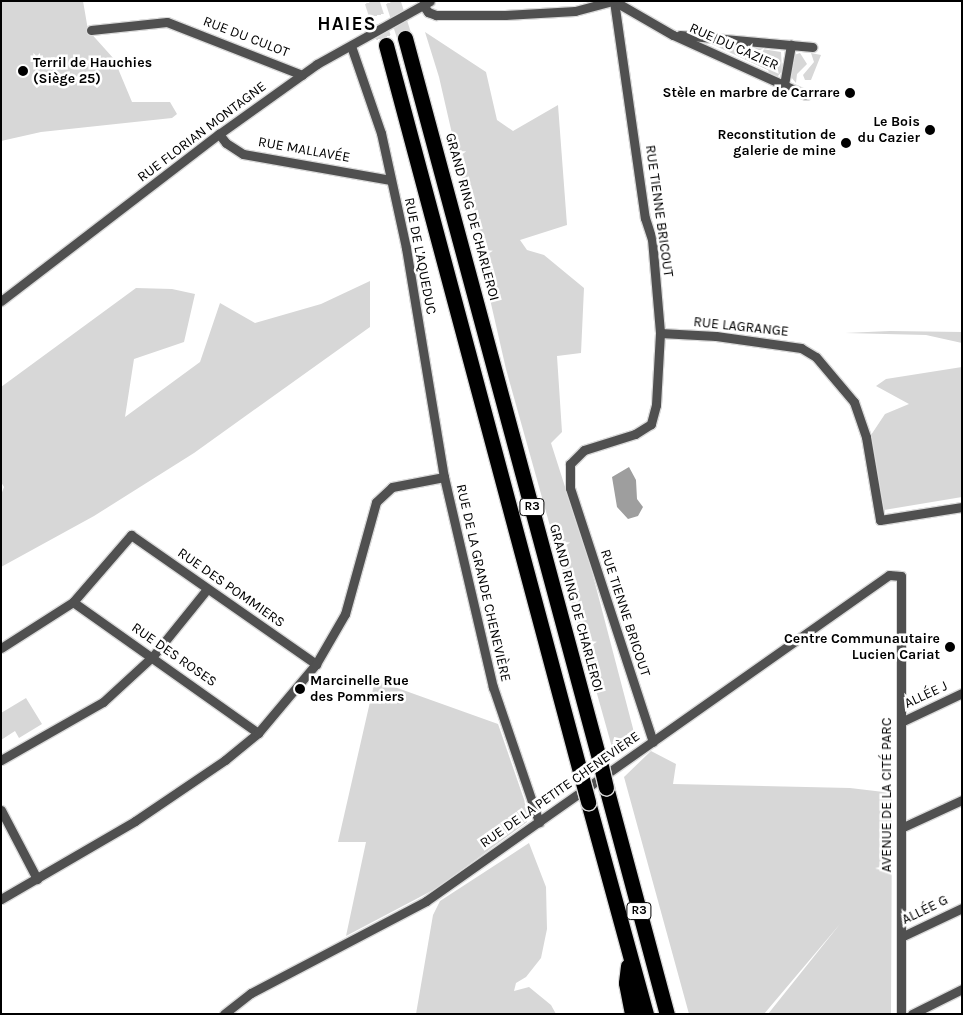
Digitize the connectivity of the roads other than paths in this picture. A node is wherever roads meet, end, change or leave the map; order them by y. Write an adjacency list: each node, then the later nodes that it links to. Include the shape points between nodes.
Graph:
1 (614, 1): 2 (street, via 575,11 499,15 436,15 428,12); 4 (street, RUE DU CAZIER); 16 (street, RUE TIENNE BRICOUT, via 645,218 652,239)
2 (426, 3): 8 (street, RUE FLORIAN MONTAGNE)
3 (91, 30): 10 (street, RUE DU CULOT, via 167,22)
4 (673, 35): 7 (street, RUE DU CAZIER); 11 (street, RUE DU CAZIER)
5 (406, 38): 40 (highway, GRAND RING DE CHARLEROI / R3, bridge)
6 (386, 44): 38 (highway, R3, bridge)
7 (791, 45): 9 (street, RUE DU CAZIER); 11 (street, RUE DU CAZIER)
8 (352, 46): 10 (street, RUE FLORIAN MONTAGNE); 14 (street, RUE DE L'AQUEDUC, via 372,100)
9 (812, 46)
10 (302, 75): 13 (street, RUE FLORIAN MONTAGNE)
11 (784, 85): 12 (street, RUE DU CAZIER)
12 (806, 95)
13 (219, 134): 14 (street, RUE MALLAVÉE, via 242,154); 15 (street, RUE FLORIAN MONTAGNE)
14 (391, 180): 17 (street, RUE DE L'AQUEDUC, via 406,248)
15 (1, 300)
16 (660, 333): 18 (street, RUE LAGRANGE, via 770,342 801,348 816,357 854,402 866,437 880,520); 28 (street, RUE TIENNE BRICOUT, via 656,406 651,424 622,438 584,450 570,464 570,488)
17 (444, 477): 24 (street, RUE DE LA GRANDE CHENEVIÈRE, via 392,487 376,502 345,614); 32 (street, RUE DE LA GRANDE CHENEVIÈRE, via 492,686)
18 (962, 507)
19 (901, 576): 26 (street, AVENUE DE LA CITÉ PARC); 28 (street, RUE DE LA PETITE CHENEVIÈRE, via 889,575 881,580)
20 (207, 589): 21 (street, RUE DES POMMIERS, via 131,535); 23 (street); 24 (street, RUE DES POMMIERS)
21 (73, 602): 22 (street); 23 (street, RUE DES ROSES)
22 (1, 648)
23 (153, 656): 27 (street, RUE DES ROSES); 29 (street, via 103,702)
24 (316, 664): 27 (street, RUE DE LA GRANDE CHENEVIÈRE)
25 (962, 694): 26 (street, ALLÉE J)
26 (901, 722): 33 (street, AVENUE DE LA CITÉ PARC)
27 (258, 733): 34 (street, RUE DE LA GRANDE CHENEVIÈRE, via 225,760 135,821)
28 (653, 742): 32 (street, RUE DE LA PETITE CHENEVIÈRE)
29 (1, 760)
30 (962, 800): 33 (street)
31 (1, 810): 34 (street)
32 (539, 822): 41 (street, RUE DE LA PETITE CHENEVIÈRE, via 426,901 251,993)
33 (901, 828): 37 (street, AVENUE DE LA CITÉ PARC)
34 (37, 879): 35 (street, RUE DE LA GRANDE CHENEVIÈRE)
35 (1, 899)
36 (962, 908): 37 (street, ALLÉE G)
37 (901, 937): 44 (street, AVENUE DE LA CITÉ PARC)
38 (629, 954): 42 (highway, via 626,983); 43 (highway, R3)
39 (962, 989): 45 (street)
40 (667, 1010)
41 (224, 1014)
42 (632, 1014)
43 (646, 1014)
44 (901, 1014)
45 (912, 1014)

